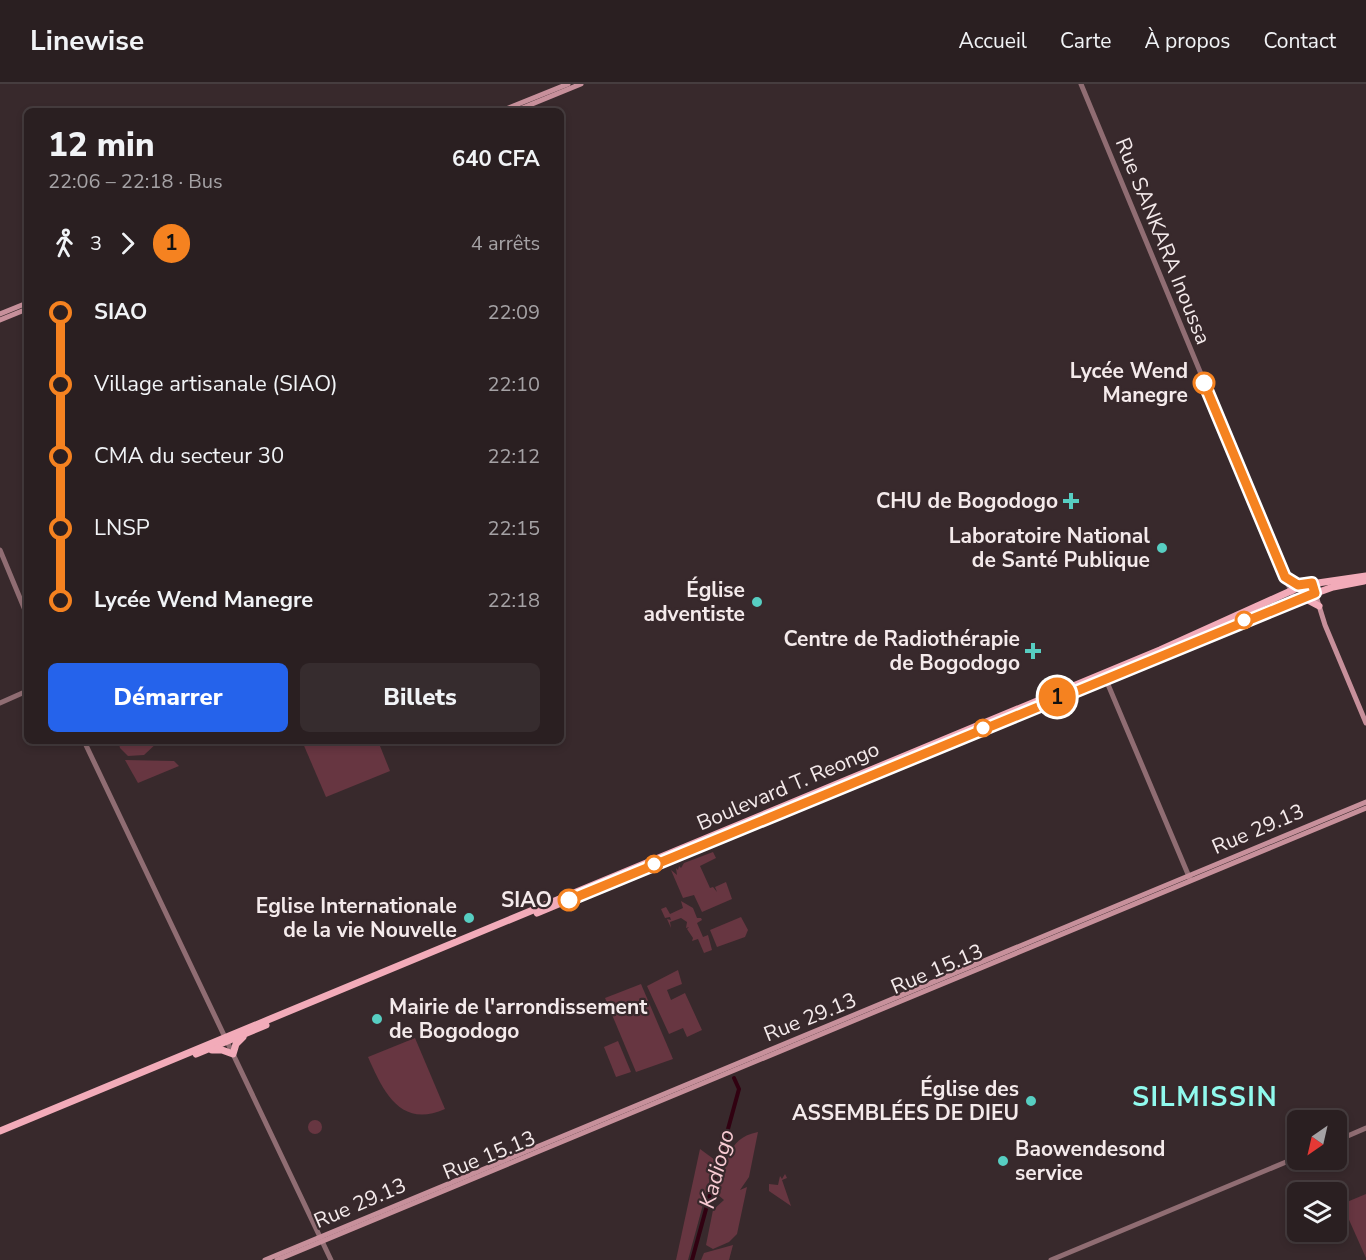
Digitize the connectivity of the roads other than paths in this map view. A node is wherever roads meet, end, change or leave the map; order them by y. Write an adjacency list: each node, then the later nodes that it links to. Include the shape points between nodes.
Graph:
1 (568, 84): 4 (main road)
2 (581, 84): 5 (main road)
3 (1081, 84): 12 (street, Rue SANKARA Inoussa)
4 (508, 108)
5 (522, 108)
6 (24, 304): 8 (main road)
7 (24, 310): 9 (main road)
8 (0, 314)
9 (0, 320)
10 (0, 550): 21 (street)
11 (1366, 576): 14 (main road, Boulevard T. Reongo)
12 (1285, 577): 15 (main road); 16 (street, Rue SANKARA Inoussa)
13 (1366, 580): 17 (main road, Boulevard T. Reongo)
14 (1312, 583): 15 (main road, Boulevard T. Reongo); 17 (main road)
15 (1304, 585): 16 (main road, Boulevard T. Reongo)
16 (1290, 591): 19 (street, Rue SANKARA Inoussa); 22 (main road, Boulevard T. Reongo)
17 (1315, 593): 18 (main road, Boulevard T. Reongo); 20 (main road)
18 (1302, 597): 19 (main road, Boulevard T. Reongo); 20 (main road)
19 (1295, 601): 22 (main road, Boulevard T. Reongo)
20 (1319, 606): 25 (main road)
21 (24, 608)
22 (1107, 676): 29 (street); 30 (main road, Boulevard T. Reongo); 31 (main road, Boulevard T. Reongo)
23 (24, 692): 24 (street)
24 (0, 703)
25 (1366, 723)
26 (85, 744): 31 (street)
27 (1366, 802): 29 (main road, Rue 29.13)
28 (1366, 808): 29 (main road, Rue 15.13)
29 (1190, 878): 39 (main road, Rue 15.13)
30 (247, 1033): 31 (main road, Boulevard T. Reongo); 33 (main road, via 236,1044)
31 (226, 1039): 32 (main road); 33 (street); 35 (main road)
32 (208, 1050): 33 (main road); 36 (main road)
33 (233, 1054): 39 (street)
34 (1366, 1128): 37 (street)
35 (0, 1131)
36 (0, 1136)
37 (1347, 1136)
38 (1287, 1162): 43 (street)
39 (321, 1240): 40 (main road, Rue 29.13); 41 (main road, Rue 29.13); 42 (street)
40 (265, 1260)
41 (277, 1260)
42 (331, 1260)
43 (1052, 1260)

